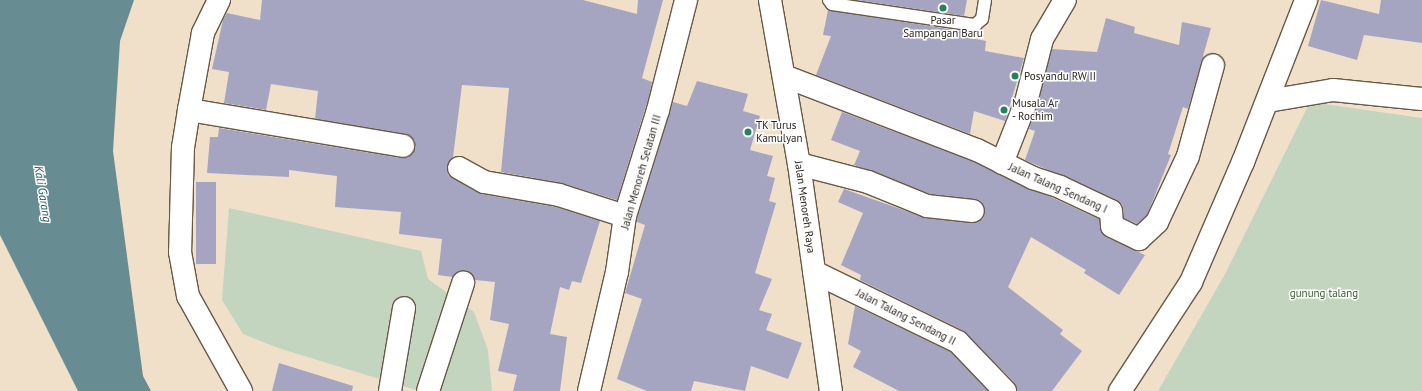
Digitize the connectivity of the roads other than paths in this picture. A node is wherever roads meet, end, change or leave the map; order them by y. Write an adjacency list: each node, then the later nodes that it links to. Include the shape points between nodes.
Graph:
1 (219, 0): 12 (street, via 203,33)
2 (686, 0): 18 (street, Jalan Menoreh Selatan III, via 658,110)
3 (770, 0): 9 (street, Jalan Menoreh Raya)
4 (830, 0): 5 (lane, via 832,4 975,25 982,19)
5 (985, 0)
6 (1065, 0): 14 (street, via 1042,39 1026,102)
7 (1306, 0): 11 (street)
8 (1213, 65): 14 (street, Jalan Talang Sendang I, via 1188,156 1157,222 1142,239 1115,229 1111,211)
9 (784, 76): 14 (street, Jalan Talang Sendang I); 15 (street, Jalan Menoreh Raya)
10 (1422, 99): 11 (street, via 1333,90)
11 (1268, 101): 28 (street, via 1191,282)
12 (189, 110): 13 (street); 22 (street, via 180,228 184,280 188,296)
13 (403, 146)
14 (1002, 163)
15 (799, 164): 17 (street, via 868,182 928,206); 19 (street, Jalan Menoreh Raya)
16 (459, 168): 18 (street, via 484,182 559,195)
17 (973, 211)
18 (625, 216): 25 (street, Jalan Menoreh Selatan III, via 613,290)
19 (814, 272): 26 (street, Jalan Menoreh Raya); 27 (street, Jalan Talang Sendang II, via 958,342)
20 (463, 283): 24 (street)
21 (404, 308): 23 (street)
22 (241, 391)
23 (390, 391)
24 (428, 391)
25 (589, 391)
26 (831, 391)
27 (1006, 391)
28 (1120, 391)

